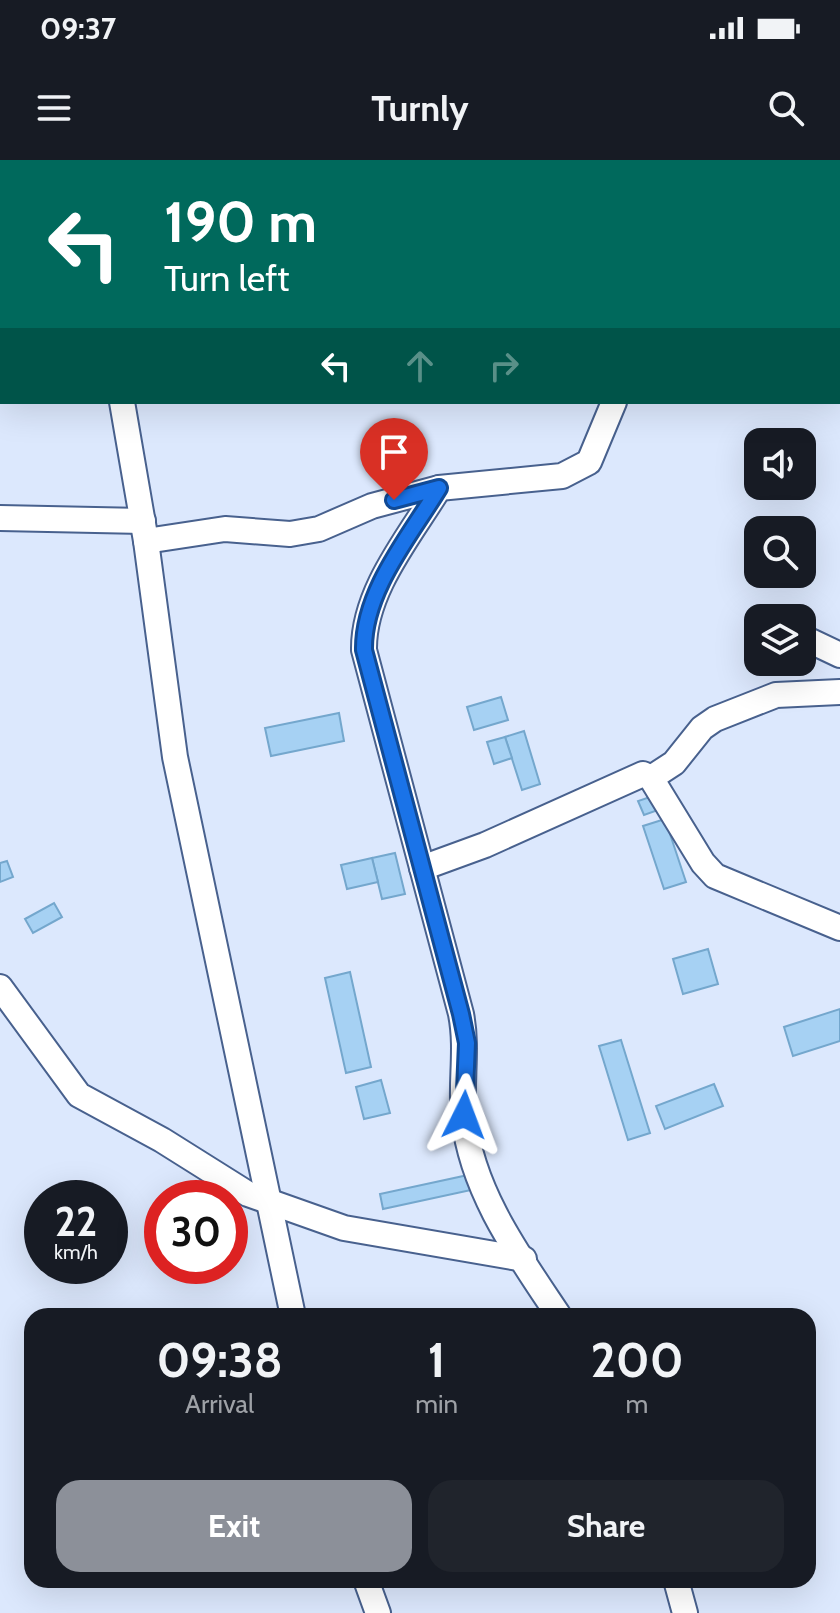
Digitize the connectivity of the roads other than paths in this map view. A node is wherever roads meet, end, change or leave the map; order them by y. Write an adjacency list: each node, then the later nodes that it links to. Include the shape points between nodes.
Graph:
1 (122, 404): 5 (street)
2 (613, 404): 3 (street, via 596,451 576,471)
3 (439, 488): 5 (street, via 290,534); 10 (street, via 382,582 363,634)
4 (0, 518): 5 (street)
5 (144, 531): 13 (street, via 175,757)
6 (816, 644): 7 (street)
7 (840, 655)
8 (840, 692): 9 (street, via 776,695 715,719 674,763)
9 (651, 778): 10 (street, via 634,776); 11 (street, via 715,876)
10 (422, 868): 14 (street, via 467,1043 464,1115 469,1150 480,1186)
11 (840, 928)
12 (0, 987): 13 (street, via 79,1095)
13 (270, 1202): 14 (street, via 344,1228); 15 (street)
14 (524, 1259): 16 (street)
15 (291, 1308)
16 (554, 1308)
17 (369, 1588): 19 (street)
18 (678, 1588): 20 (street)
19 (378, 1613)
20 (685, 1613)

